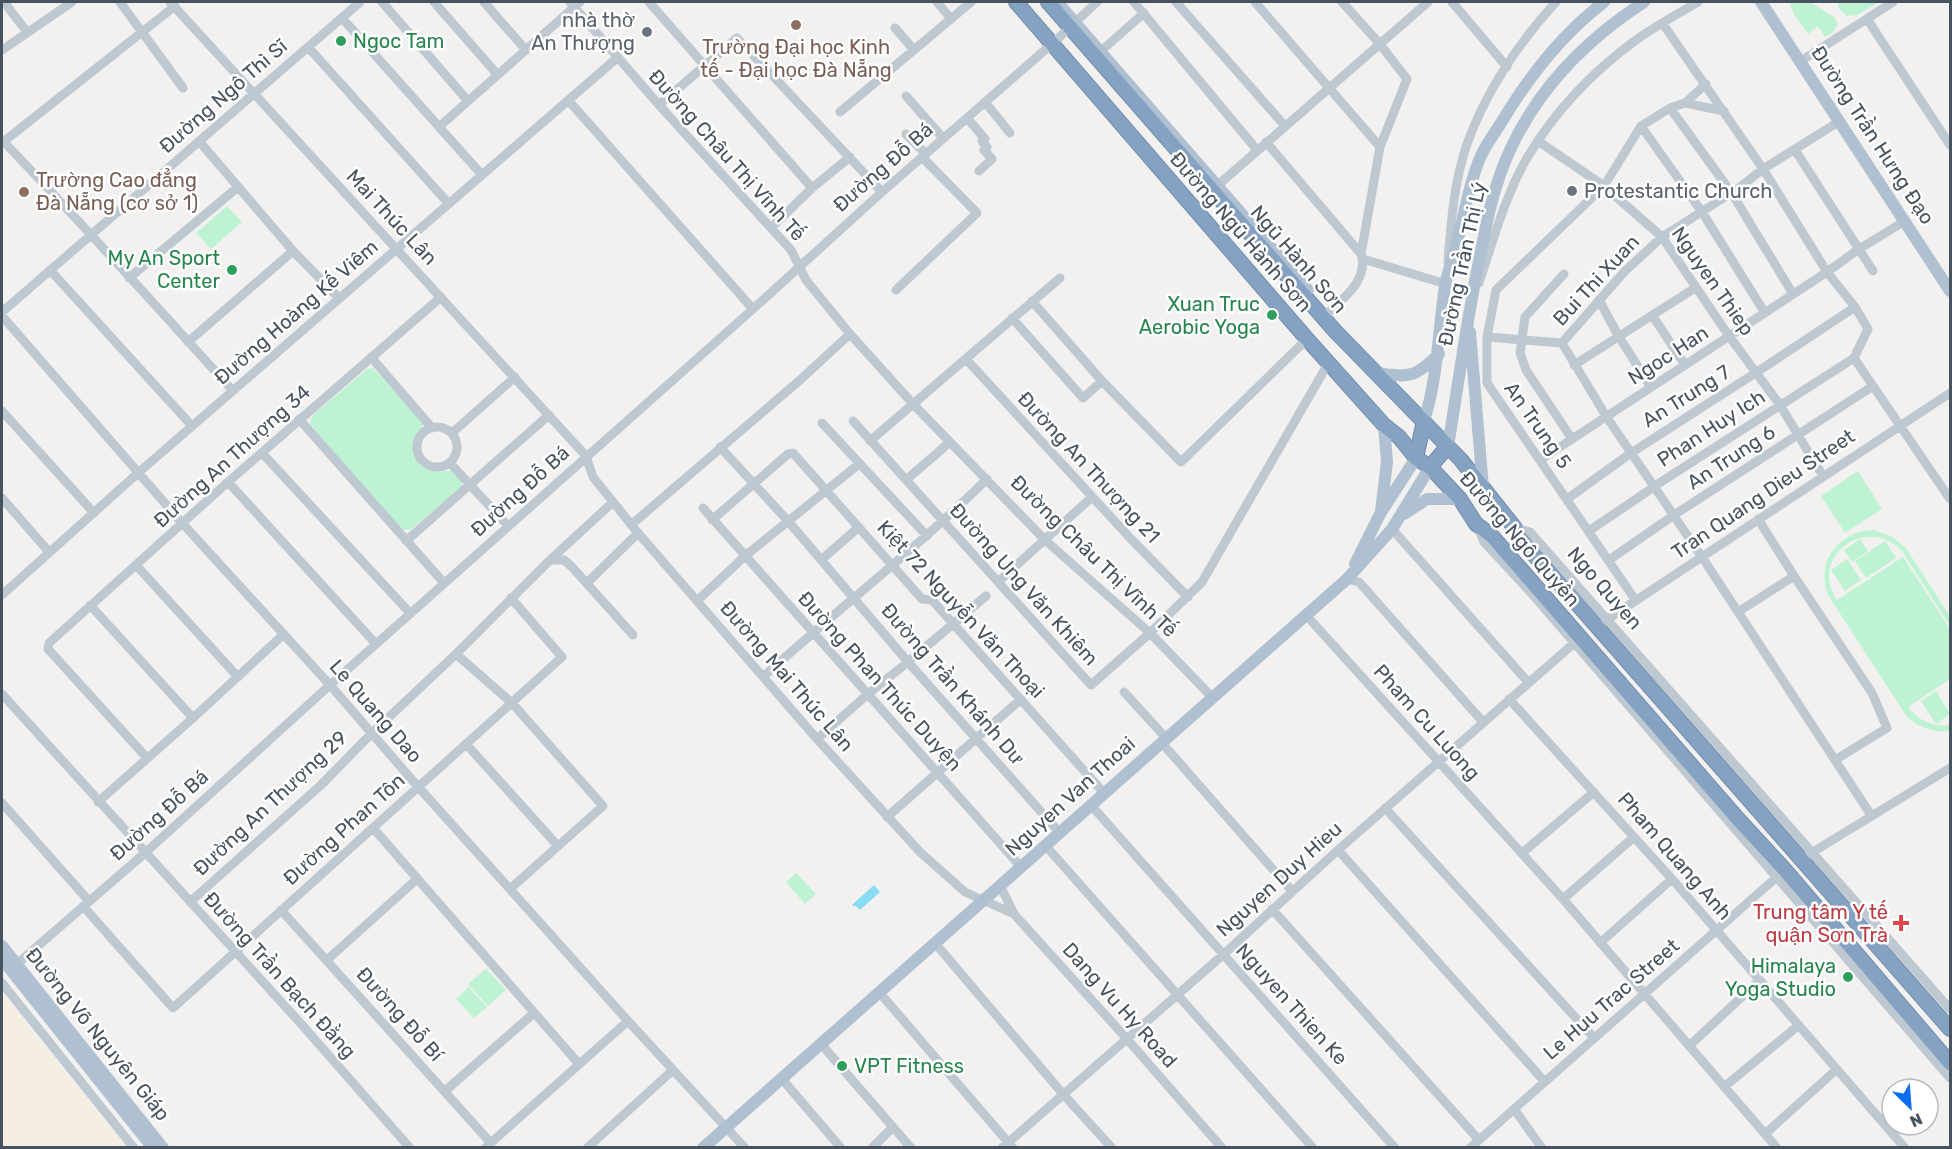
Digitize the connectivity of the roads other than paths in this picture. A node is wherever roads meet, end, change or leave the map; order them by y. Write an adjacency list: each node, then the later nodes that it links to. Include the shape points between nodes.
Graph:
1 (4, 2): 38 (street)
2 (72, 2): 38 (street)
3 (120, 2): 37 (street)
4 (360, 2): 31 (street, Đường Ngô Thì Sĩ)
5 (382, 2): 56 (street)
6 (434, 2): 50 (street)
7 (484, 2): 42 (street)
8 (649, 2): 48 (street)
9 (937, 2): 32 (street)
10 (971, 2): 32 (street)
11 (1008, 2): 40 (main road)
12 (1016, 2): 40 (highway, Đường Ngũ Hành Sơn)
13 (1048, 2): 34 (highway, Ngũ Hành Sơn)
14 (1057, 2): 34 (main road, Ngũ Hành Sơn)
15 (1097, 2): 34 (street, Đường Đỗ Bá)
16 (1134, 2): 30 (street)
17 (1176, 2): 67 (street)
18 (1254, 2): 52 (street)
19 (1342, 2): 39 (street)
20 (1428, 2): 39 (street)
21 (1452, 2): 49 (street)
22 (1556, 2): 49 (street, via 1532,28)
23 (1604, 2): 108 (main road, Đường Trần Thị Lý, via 1564,36 1540,64 1481,156)
24 (1644, 2): 120 (main road, Đường Trần Thị Lý, via 1578,52 1548,87 1511,147 1491,200)
25 (1698, 2): 35 (street)
26 (1761, 2): 47 (main road, Đường Trần Hưng Đạo)
27 (1893, 2): 33 (street)
28 (574, 3): 42 (street); 46 (street, Đường Châu Thị Vĩnh Tế)
29 (172, 4): 37 (street); 54 (street, Mai Thúc Lân)
30 (1144, 13): 45 (street); 78 (street)
31 (342, 18): 41 (street, Đường Ngô Thì Sĩ); 66 (street)
32 (951, 19): 44 (street)
33 (1867, 19): 47 (street); 76 (street)
34 (1073, 24): 40 (street, Đường Đỗ Bá); 45 (main road, Ngũ Hành Sơn); 125 (highway, Ngũ Hành Sơn)
35 (1663, 24): 51 (street); 73 (street, via 1585,82)
36 (895, 28): 44 (street)
37 (142, 31): 53 (street); 74 (street)
38 (27, 32): 43 (street)
39 (1379, 43): 52 (street); 77 (street, via 1407,79)
40 (1051, 45): 58 (street, Đường Đỗ Bá); 131 (highway, Đường Ngũ Hành Sơn)
41 (308, 47): 54 (street, Đường Ngô Thì Sĩ); 91 (street)
42 (525, 49): 50 (street)
43 (2, 50)
44 (914, 50): 63 (street)
45 (1101, 51): 85 (main road, Ngũ Hành Sơn)
46 (617, 58): 57 (street, Đường Hoàng Kế Viêm); 60 (street, Đường Châu Thị Vĩnh Tế)
47 (1801, 61): 65 (main road, Đường Trần Hưng Đạo)
48 (704, 65): 60 (street); 81 (street, via 737,38); 88 (street)
49 (1507, 67): 108 (street, via 1490,93 1466,146 1453,201)
50 (497, 74): 56 (street)
51 (1706, 84): 59 (street); 62 (street)
52 (1329, 87): 67 (street); 77 (street)
53 (183, 88)
54 (254, 93): 72 (street, Đường Ngô Thì Sĩ); 97 (street, Mai Thúc Lân)
55 (906, 96): 71 (street)
56 (468, 100): 66 (street)
57 (568, 100): 84 (street, Đường Hoàng Kế Viêm); 118 (street)
58 (985, 102): 64 (street, Đường Đỗ Bá); 69 (street)
59 (1685, 103): 61 (street); 62 (street)
60 (658, 105): 94 (street, Đường Châu Thị Vĩnh Tế)
61 (1670, 108): 68 (street); 90 (street)
62 (1724, 111): 82 (street)
63 (840, 112)
64 (967, 118): 71 (street, Đường Đỗ Bá); 83 (street, via 985,139 984,150 992,159)
65 (1840, 121): 79 (street, Bui Thi Xuan); 93 (main road, Đường Trần Hưng Đạo)
66 (440, 126): 84 (street)
67 (1285, 126): 75 (street)
68 (1641, 126): 86 (street, An Trung 5); 92 (street)
69 (1010, 133)
70 (906, 134): 80 (street)
71 (943, 138): 80 (street, Đường Đỗ Bá)
72 (199, 141): 87 (street); 95 (street, Đường Ngô Thì Sĩ)
73 (1538, 141): 86 (street, Nguyen Thiep); 120 (street, via 1510,196)
74 (2, 142): 95 (street)
75 (1266, 142): 78 (street); 100 (street)
76 (1950, 145)
77 (1380, 147): 100 (street)
78 (1257, 150): 85 (street)
79 (1794, 150): 82 (street, Bui Thi Xuan); 98 (street)
80 (924, 155): 89 (street, Đường Đỗ Bá); 110 (street, via 977,213)
81 (850, 157): 88 (street); 89 (street)
82 (1763, 169): 90 (street, Bui Thi Xuan); 104 (street)
83 (979, 171)
84 (482, 175): 91 (street, Đường Hoàng Kế Viêm)
85 (1218, 185): 119 (main road, Ngũ Hành Sơn)
86 (1604, 186): 96 (street, Nguyen Thiep); 128 (street, An Trung 5, via 1496,290)
87 (238, 187): 99 (street); 106 (street)
88 (812, 188): 94 (street)
89 (882, 192): 101 (street, Đường Đỗ Bá)
90 (1731, 192): 92 (street, Bui Thi Xuan); 112 (street)
91 (448, 204): 97 (street, Đường Hoàng Kế Viêm)
92 (1702, 212): 96 (street, Bui Thi Xuan); 121 (street)
93 (1905, 221): 98 (street, Ngoc Han); 111 (main road, Đường Trần Hưng Đạo)
94 (771, 228): 101 (street, Đường Châu Thị Vĩnh Tế, via 791,250)
95 (92, 234): 102 (street, Đường Ngô Thì Sĩ); 106 (street)
96 (1662, 237): 109 (street, Nguyen Thiep); 115 (street, Bui Thi Xuan)
97 (396, 249): 113 (street, Mai Thúc Lân); 114 (street, Đường Hoàng Kế Viêm)
98 (1859, 249): 103 (street); 104 (street, Ngoc Han)
99 (293, 251): 114 (street); 132 (street)
100 (1362, 256): 108 (street); 119 (street, via 1363,268 1353,289)
101 (799, 267): 118 (street, Đường Đỗ Bá); 126 (street, Đường Châu Thị Vĩnh Tế)
102 (50, 270): 122 (street, Đường Ngô Thì Sĩ); 159 (street)
103 (1873, 271)
104 (1827, 272): 112 (street, Ngoc Han); 117 (street)
105 (1564, 274): 130 (street, via 1525,317)
106 (129, 278): 132 (street)
107 (1060, 278): 116 (street)
108 (1446, 284): 134 (main road, Đường Trần Thị Lý)
109 (1695, 288): 123 (street); 127 (street, Nguyen Thiep)
110 (896, 290)
111 (1950, 291)
112 (1794, 294): 121 (street, Ngoc Han)
113 (441, 297): 135 (street, Đường An Thượng 34); 143 (street, Mai Thúc Lân)
114 (339, 298): 147 (street, Đường Hoàng Kế Viêm)
115 (1599, 300): 129 (street); 133 (street, Bui Thi Xuan)
116 (1032, 301): 124 (street); 144 (street)
117 (1855, 307): 136 (street, via 1868,329); 141 (street, An Trung 7)
118 (753, 309): 171 (street, Đường Đỗ Bá)
119 (1328, 313): 125 (main road, Ngũ Hành Sơn)
120 (1469, 313): 167 (main road, Đường Trần Thị Lý); 185 (main road)
121 (1765, 313): 127 (street, Ngoc Han)
122 (2, 314): 177 (street, Le Quang Dao)
123 (1652, 315): 129 (street); 139 (street)
124 (1012, 318): 137 (street); 144 (street, via 1083,398)
125 (1335, 331): 142 (highway)
126 (850, 334): 149 (street, Đường Châu Thị Vĩnh Tế); 168 (street)
127 (1729, 336): 139 (street, Ngoc Han); 141 (street, Nguyen Thiep)
128 (1487, 337): 130 (street); 173 (street, An Trung 5, via 1487,383)
129 (1619, 337): 140 (street); 146 (street)
130 (1522, 340): 133 (street); 164 (street, via 1524,366)
131 (1305, 341): 138 (highway, Đường Ngũ Hành Sơn); 144 (street, via 1181,462)
132 (188, 342): 147 (street)
133 (1562, 343): 140 (street, Bui Thi Xuan)
134 (1439, 354): 142 (main road, via 1422,371 1405,377); 156 (main road, Đường Trần Thị Lý)
135 (371, 357): 154 (street, Đường An Thượng 34); 161 (street)
136 (1854, 358): 145 (street); 150 (street, Phan Huy Ich)
137 (966, 359): 149 (street); 187 (street, Đường An Thượng 21)
138 (1329, 362): 158 (highway, Đường Ngũ Hành Sơn); 229 (street, Đường Ung Văn Khiêm, via 1202,582)
139 (1685, 365): 146 (street, Ngoc Han)
140 (1574, 366): 153 (street, Bui Thi Xuan)
141 (1757, 372): 150 (street, Nguyen Thiep); 170 (street, An Trung 7)
142 (1375, 373): 156 (highway)
143 (514, 377): 152 (street, Mai Thúc Lân); 162 (street)
144 (1102, 381)
145 (1873, 386): 160 (street); 163 (street, An Trung 6)
146 (1651, 387): 153 (street, Ngoc Han)
147 (233, 391): 159 (street, Đường Hoàng Kế Viêm)
148 (1950, 393): 160 (street, Tran Quang Dieu Street)
149 (914, 405): 165 (street); 166 (street, Đường Châu Thị Vĩnh Tế)
150 (1780, 405): 163 (street, Nguyen Thiep); 184 (street, Phan Huy Ich)
151 (2, 411): 194 (street)
152 (549, 415): 171 (street, Mai Thúc Lân); 183 (street)
153 (1606, 416): 164 (street, Ngoc Han); 170 (street, Bui Thi Xuan)
154 (299, 419): 169 (street, Đường An Thượng 34); 212 (street)
155 (853, 421): 165 (street, Đường Ung Văn Khiêm)
156 (1424, 422): 167 (highway, Đường Ngô Quyền); 172 (highway)
157 (822, 423): 175 (street)
158 (1384, 425): 172 (highway, Đường Ngũ Hành Sơn); 195 (main road, via 1387,462)
159 (192, 426): 177 (street, Đường Hoàng Kế Viêm)
160 (1902, 426): 178 (street, Tran Quang Dieu Street); 191 (street)
161 (432, 428): 162 (street); 174 (street, via 418,441 418,454 432,467)
162 (452, 433): 174 (street, via 458,445)
163 (1797, 436): 178 (street, Nguyen Thiep); 196 (street, An Trung 6)
164 (1572, 439): 173 (street, Ngoc Han)
165 (870, 441): 180 (street, Đường Ung Văn Khiêm)
166 (950, 442): 179 (street, Đường Châu Thị Vĩnh Tế); 180 (street)
167 (1448, 446): 176 (highway); 185 (highway, Đường Ngô Quyền)
168 (720, 447): 182 (street, Đường Trần Khánh Dư); 203 (street)
169 (262, 453): 181 (street, Đường An Thượng 34); 235 (street)
170 (1631, 453): 184 (street, Bui Thi Xuan); 190 (street, An Trung 7)
171 (586, 456): 192 (street, Đường Mai Thúc Lân, via 593,477); 204 (street, Đường Đỗ Bá)
172 (1416, 458): 176 (highway, Đường Ngô Quyền); 195 (main road)
173 (1540, 460): 190 (street, An Trung 5)
174 (450, 463): 183 (street)
175 (859, 464): 186 (street); 210 (street)
176 (1430, 467): 189 (highway, Đường Ngô Quyền); 197 (main road, Nguyen Van Thoai)
177 (138, 473): 194 (street, Đường Hoàng Kế Viêm); 202 (street, Le Quang Dao)
178 (1823, 476): 198 (street, Tran Quang Dieu Street)
179 (987, 479): 201 (street); 211 (street, Đường Châu Thị Vĩnh Tế)
180 (906, 480): 201 (street, Đường Ung Văn Khiêm)
181 (228, 482): 202 (street, Đường An Thượng 34); 244 (street)
182 (754, 483): 186 (street, Kiệt 72 Nguyễn Văn Thoại, via 790,452); 199 (street); 200 (street, Đường Trần Khánh Dư)
183 (470, 485): 204 (street); 212 (street)
184 (1654, 486): 196 (street, Bui Thi Xuan); 208 (street, Phan Huy Ich)
185 (1483, 488): 206 (highway, Đường Ngô Quyền)
186 (826, 490): 200 (street); 205 (street, Kiệt 72 Nguyễn Văn Thoại)
187 (1092, 497): 211 (street); 229 (street, Đường An Thượng 21)
188 (2, 498): 213 (street)
189 (1460, 499): 197 (main road, via 1427,499); 243 (highway, Đường Ngô Quyền, via 1476,524 1492,537)
190 (1567, 499): 208 (street, An Trung 5)
191 (1950, 500)
192 (613, 502): 203 (street, Đường Mai Thúc Lân); 216 (street, Đường An Thượng 29)
193 (703, 508): 199 (street, Đường Phan Thúc Duyện)
194 (94, 513): 213 (street, Đường Hoàng Kế Viêm)
195 (1380, 514): 222 (main road)
196 (1674, 515): 215 (street, Bui Thi Xuan); 218 (street, An Trung 6)
197 (1400, 516): 207 (main road, Nguyen Van Thoai)
198 (1758, 519): 215 (street, Tran Quang Dieu Street); 221 (street)
199 (712, 520): 214 (street, Đường Phan Thúc Duyện)
200 (788, 521): 214 (street); 217 (street, Đường Trần Khánh Dư)
201 (944, 522): 210 (street); 223 (street, Đường Ung Văn Khiêm)
202 (183, 524): 220 (street, Đường An Thượng 34); 241 (street, Le Quang Dao)
203 (631, 525): 209 (street, Đường Mai Thúc Lân)
204 (508, 526): 224 (street, Đường Đỗ Bá)
205 (860, 527): 217 (street); 219 (street, Kiệt 72 Nguyễn Văn Thoại)
206 (1515, 528): 237 (highway, Ngo Quyen, via 1522,541)
207 (1392, 529): 222 (main road, Nguyen Van Thoai); 249 (street)
208 (1589, 531): 218 (street, An Trung 5)
209 (638, 533): 225 (street); 231 (street, Đường Mai Thúc Lân)
210 (927, 536): 219 (street)
211 (1045, 540): 223 (street); 240 (street, Đường Châu Thị Vĩnh Tế)
212 (406, 541): 224 (street)
213 (50, 552): 226 (street, Đường Hoàng Kế Viêm)
214 (745, 556): 231 (street); 239 (street, Đường Phan Thúc Duyện)
215 (1702, 556): 232 (street, Tran Quang Dieu Street); 234 (street, Bui Thi Xuan)
216 (550, 560): 225 (street, via 564,560); 228 (street, Đường An Thượng 29)
217 (821, 560): 230 (street, Đường Trần Khánh Dư)
218 (1609, 560): 232 (street, An Trung 5)
219 (894, 565): 230 (street); 238 (street, Kiệt 72 Nguyễn Văn Thoại, via 922,598 932,600)
220 (136, 566): 233 (street, Đường An Thượng 34); 247 (street)
221 (1794, 576): 234 (street); 266 (street, via 1872,693 1887,728)
222 (1347, 579): 236 (main road, Nguyen Van Thoai); 259 (street, via 1359,582)
223 (999, 581): 240 (street, Đường Ung Văn Khiêm, via 1091,685)
224 (444, 583): 235 (street, Đường Đỗ Bá)
225 (587, 584): 242 (street)
226 (2, 593)
227 (986, 596): 238 (street)
228 (511, 597): 245 (street, Đường An Thượng 29); 257 (street, Đường Phan Tôn, via 562,657)
229 (1188, 597): 240 (street, Đường Ung Văn Khiêm)
230 (854, 598): 239 (street); 246 (street, Đường Trần Khánh Dư)
231 (698, 600): 248 (street, Đường Mai Thúc Lân)
232 (1636, 601): 237 (street, Tran Quang Dieu Street)
233 (90, 605): 258 (street); 265 (street, Đường An Thượng 34, via 49,643 48,649)
234 (1738, 612): 266 (street, Bui Thi Xuan)
235 (410, 613): 244 (street, Đường Đỗ Bá)
236 (1306, 615): 254 (main road, Nguyen Van Thoai); 267 (street, Pham Cu Luong)
237 (1602, 623): 287 (highway, Ngo Quyen)
238 (955, 624): 246 (street); 255 (street, Kiệt 72 Nguyễn Văn Thoại)
239 (812, 632): 248 (street); 252 (street, Đường Phan Thúc Duyện)
240 (1150, 633): 254 (street, Đường Châu Thị Vĩnh Tế)
241 (284, 634): 247 (street); 250 (street, Le Quang Dao)
242 (633, 635)
243 (1576, 641): 249 (street, Nguyen Duy Hieu); 289 (highway)
244 (376, 644): 250 (street, Đường Đỗ Bá)
245 (456, 654): 257 (street); 260 (street, Đường An Thượng 29)
246 (908, 662): 252 (street); 261 (street, Đường Trần Khánh Dư)
247 (238, 677): 258 (street)
248 (763, 677): 262 (street, Đường Mai Thúc Lân)
249 (1528, 682): 256 (street, Nguyen Duy Hieu)
250 (330, 685): 260 (street, Le Quang Dao); 285 (street, Đường Đỗ Bá)
251 (1124, 693): 263 (street)
252 (868, 694): 262 (street); 269 (street, Đường Phan Thúc Duyện)
253 (2, 696): 273 (street, Đường Trần Bạch Đằng)
254 (1212, 697): 263 (main road, Nguyen Van Thoai)
255 (1021, 699): 261 (street); 272 (street, Kiệt 72 Nguyễn Văn Thoại)
256 (1509, 699): 259 (street, Nguyen Duy Hieu); 271 (street, Pham Quang Anh)
257 (512, 704): 264 (street, Đường Phan Tôn); 283 (street, via 603,806)
258 (193, 718): 265 (street)
259 (1483, 722): 267 (street, Nguyen Duy Hieu)
260 (371, 734): 270 (street, Le Quang Dao); 297 (street, Đường An Thượng 29, via 321,785)
261 (976, 738): 269 (street); 280 (street, Đường Trần Khánh Dư)
262 (817, 739): 278 (street, Đường Mai Thúc Lân)
263 (1164, 740): 272 (main road, Nguyen Van Thoai); 294 (street)
264 (467, 745): 270 (street, Đường Phan Tôn); 283 (street)
265 (147, 758): 273 (street)
266 (1835, 760): 277 (street, Bui Thi Xuan)
267 (1439, 762): 276 (street, Nguyen Duy Hieu); 286 (street, Pham Cu Luong)
268 (1950, 768): 277 (street)
269 (937, 772): 278 (street); 288 (street, Đường Phan Thúc Duyện)
270 (418, 787): 279 (street, Đường Phan Tôn); 293 (street, Le Quang Dao)
271 (1594, 792): 281 (street, Pham Quang Anh); 286 (street)
272 (1104, 793): 275 (main road, Nguyen Van Thoai)
273 (98, 802): 285 (street, Đường Trần Bạch Đằng)
274 (2, 803): 298 (street)
275 (1090, 804): 280 (main road, Nguyen Van Thoai); 307 (street, Nguyen Thien Ke)
276 (1385, 808): 284 (street, Nguyen Duy Hieu); 321 (street)
277 (1871, 815): 287 (street)
278 (887, 817): 296 (street, Đường Mai Thúc Lân, via 965,892)
279 (374, 829): 290 (street); 300 (street, Đường Phan Tôn)
280 (1059, 832): 282 (main road, Nguyen Van Thoai)
281 (1634, 837): 291 (street, Pham Quang Anh); 295 (street)
282 (1045, 845): 288 (main road, Nguyen Van Thoai); 314 (street)
283 (558, 846): 293 (street)
284 (1338, 850): 294 (street, Nguyen Duy Hieu); 331 (street)
285 (145, 853): 297 (street, Đường Trần Bạch Đằng); 298 (street, Đường Đỗ Bá)
286 (1522, 853): 295 (street, Pham Cu Luong)
287 (1806, 856): 289 (highway); 316 (street, Ngo Quyen); 320 (highway)
288 (1021, 867): 292 (main road, Nguyen Van Thoai)
289 (1780, 874): 302 (street, Le Huu Trac Street); 326 (highway); 330 (street)
290 (417, 879): 309 (street); 317 (street)
291 (1672, 879): 302 (street, Pham Quang Anh); 304 (street)
292 (1000, 885): 296 (main road, Nguyen Van Thoai); 301 (street)
293 (510, 889): 318 (street, Le Quang Dao)
294 (1292, 891): 299 (street, Nguyen Duy Hieu)
295 (1563, 899): 304 (street, Pham Cu Luong)
296 (982, 900): 301 (street, Dang Vu Hy Road); 303 (main road, Nguyen Van Thoai)
297 (190, 902): 306 (street, Đường Trần Bạch Đằng)
298 (86, 904): 306 (street, Đường Phan Tôn, via 173,1008); 310 (street, Đường Đỗ Bá)
299 (1272, 909): 307 (street, Nguyen Duy Hieu); 339 (street)
300 (281, 910): 306 (street, Đường Phan Tôn); 309 (street, Đường Đỗ Bí)
301 (1014, 914): 322 (street, Dang Vu Hy Road)
302 (1717, 931): 311 (street, Pham Quang Anh); 315 (street, Le Huu Trac Street)
303 (935, 943): 313 (main road, Nguyen Van Thoai); 334 (street)
304 (1600, 943): 315 (street, Pham Cu Luong)
305 (2, 945): 310 (main road, Đường Võ Nguyên Giáp)
306 (235, 952): 345 (street, Đường Trần Bạch Đằng)
307 (1224, 954): 314 (street, Nguyen Duy Hieu); 355 (street, Nguyen Thien Ke)
308 (2, 959): 310 (main road, Đường Võ Nguyên Giáp)
309 (327, 960): 333 (street, Đường Đỗ Bí)
310 (14, 967): 343 (main road, Đường Võ Nguyên Giáp); 344 (main road, Đường Võ Nguyên Giáp)
311 (1760, 980): 319 (street, Pham Quang Anh); 324 (street)
312 (2, 983): 342 (street)
313 (879, 992): 323 (main road, Nguyen Van Thoai); 341 (street)
314 (1177, 993): 322 (street, Nguyen Duy Hieu); 354 (street)
315 (1644, 994): 321 (street, Le Huu Trac Street); 324 (street, Pham Cu Luong)
316 (1950, 1009)
317 (534, 1013): 325 (street); 333 (street)
318 (628, 1021): 325 (street); 328 (street, Le Quang Dao)
319 (1799, 1025): 327 (street, Pham Quang Anh); 332 (street)
320 (1950, 1029)
321 (1593, 1038): 331 (street, Le Huu Trac Street)
322 (1127, 1039): 334 (street, Nguyen Duy Hieu); 353 (street, Dang Vu Hy Road)
323 (821, 1044): 329 (main road, Nguyen Van Thoai); 337 (street)
324 (1689, 1046): 332 (street, Pham Cu Luong)
325 (579, 1064): 340 (street)
326 (1950, 1064)
327 (1837, 1069): 338 (street); 359 (street, Pham Quang Anh)
328 (673, 1070): 336 (street, Le Quang Dao); 346 (street)
329 (782, 1078): 336 (main road, Nguyen Van Thoai); 349 (street)
330 (1950, 1078)
331 (1544, 1081): 335 (street, Le Huu Trac Street)
332 (1724, 1087): 338 (street, Pham Cu Luong)
333 (445, 1091): 340 (street, Đường Đỗ Bí)
334 (1063, 1094): 341 (street, Nguyen Duy Hieu); 352 (street)
335 (1514, 1109): 339 (street, Le Huu Trac Street); 357 (street)
336 (727, 1127): 347 (main road, Nguyen Van Thoai); 348 (street, Le Quang Dao)
337 (893, 1127): 350 (street); 351 (street)
338 (1765, 1134): 358 (street, Pham Cu Luong)
339 (1479, 1140): 356 (street, Le Huu Trac Street)
340 (488, 1145)
341 (1008, 1146)
342 (134, 1148)
343 (153, 1148)
344 (164, 1148)
345 (410, 1148)
346 (587, 1148)
347 (703, 1148)
348 (745, 1148)
349 (841, 1148)
350 (872, 1148)
351 (911, 1148)
352 (1112, 1148)
353 (1222, 1148)
354 (1313, 1148)
355 (1395, 1148)
356 (1470, 1148)
357 (1542, 1148)
358 (1777, 1148)
359 (1905, 1148)

